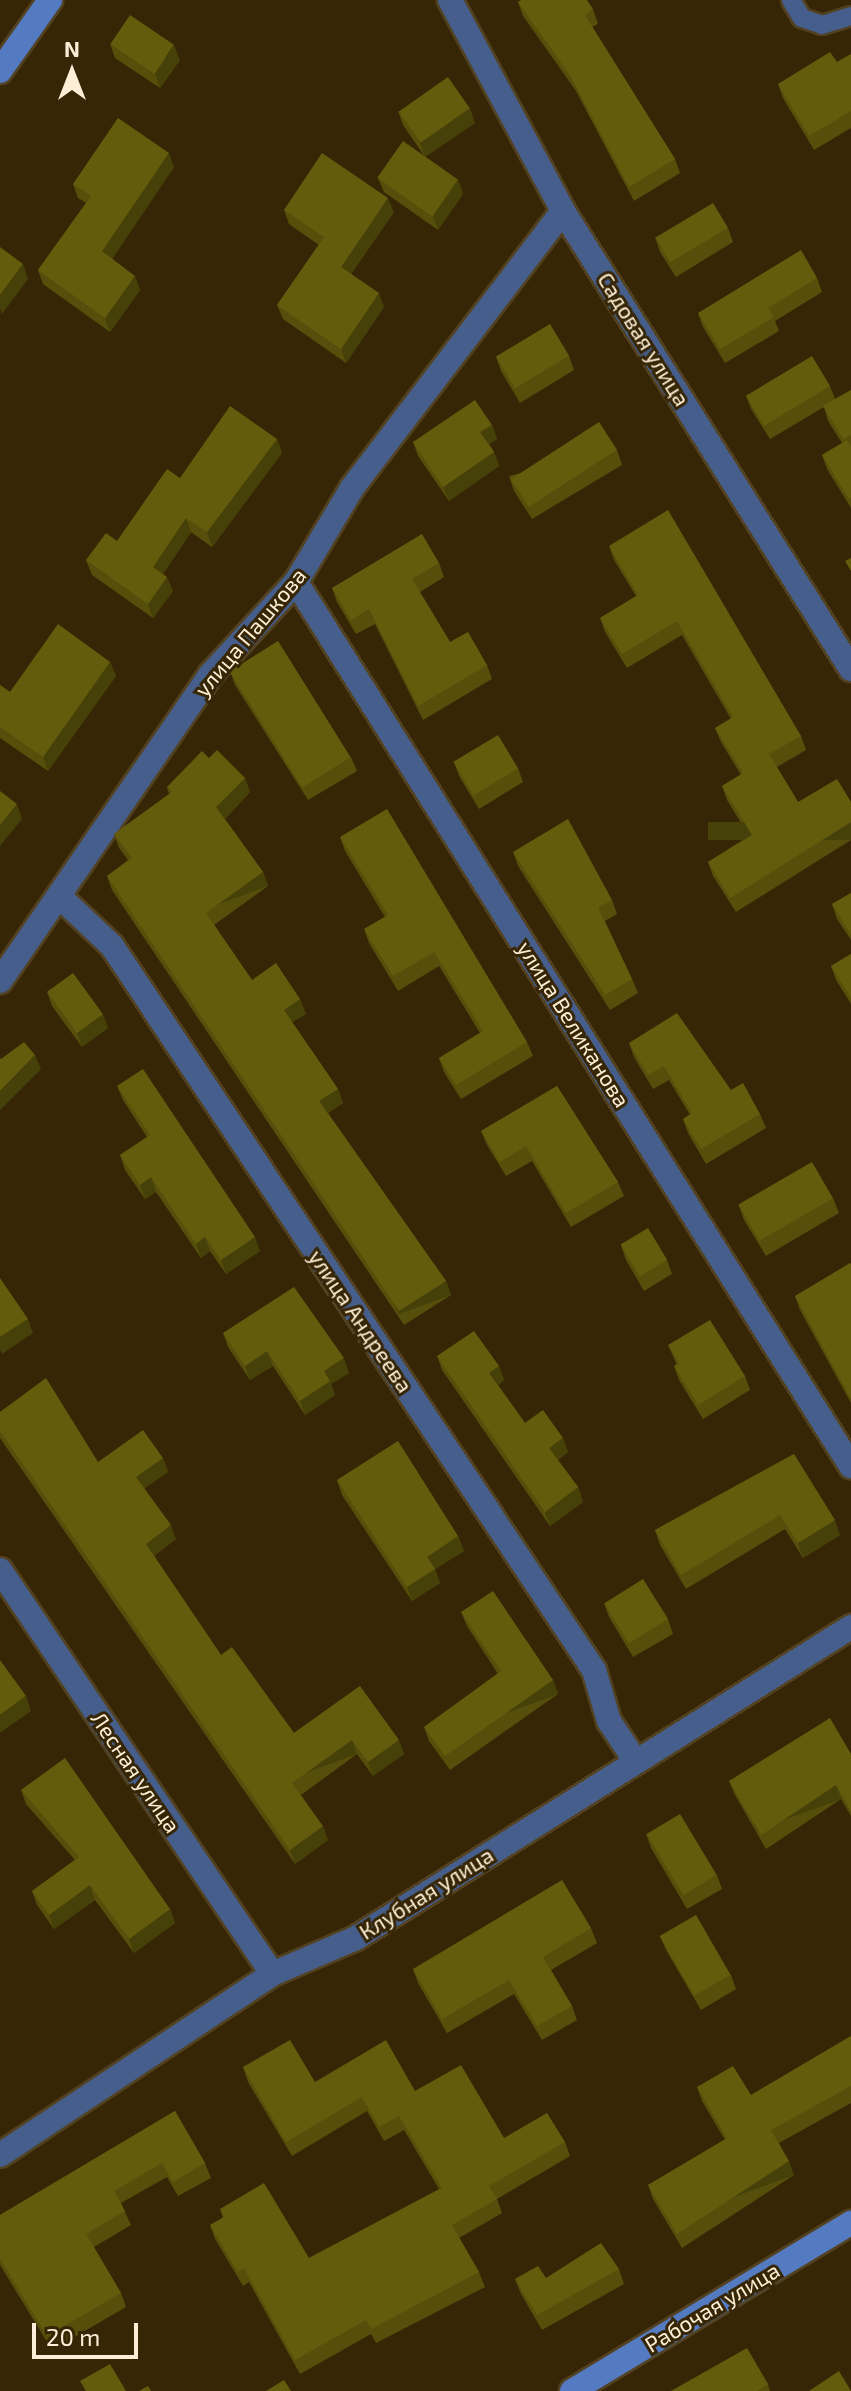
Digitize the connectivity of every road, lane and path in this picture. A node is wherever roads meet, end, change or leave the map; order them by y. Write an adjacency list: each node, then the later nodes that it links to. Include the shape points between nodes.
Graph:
1 (50, 0): 5 (street)
2 (450, 0): 6 (street, Садовая улица)
3 (791, 0): 4 (lane, via 802,18 822,25)
4 (851, 16)
5 (0, 71)
6 (563, 211): 7 (street, улица Пашкова, via 352,488); 8 (street, Садовая улица)
7 (296, 582): 9 (street, улица Пашкова, via 210,675); 11 (street, улица Великанова)
8 (851, 669)
9 (59, 896): 10 (street, улица Пашкова); 14 (street, улица Андреева, via 112,946 384,1354 594,1670 609,1721)
10 (0, 981)
11 (851, 1466)
12 (0, 1570): 15 (street, Лесная улица)
13 (851, 1627): 14 (street, Клубная улица)
14 (636, 1762): 15 (street, Клубная улица, via 356,1938)
15 (272, 1974): 16 (street, Клубная улица)
16 (0, 2155)
17 (851, 2223): 18 (street, Рабочая улица)
18 (572, 2391)

